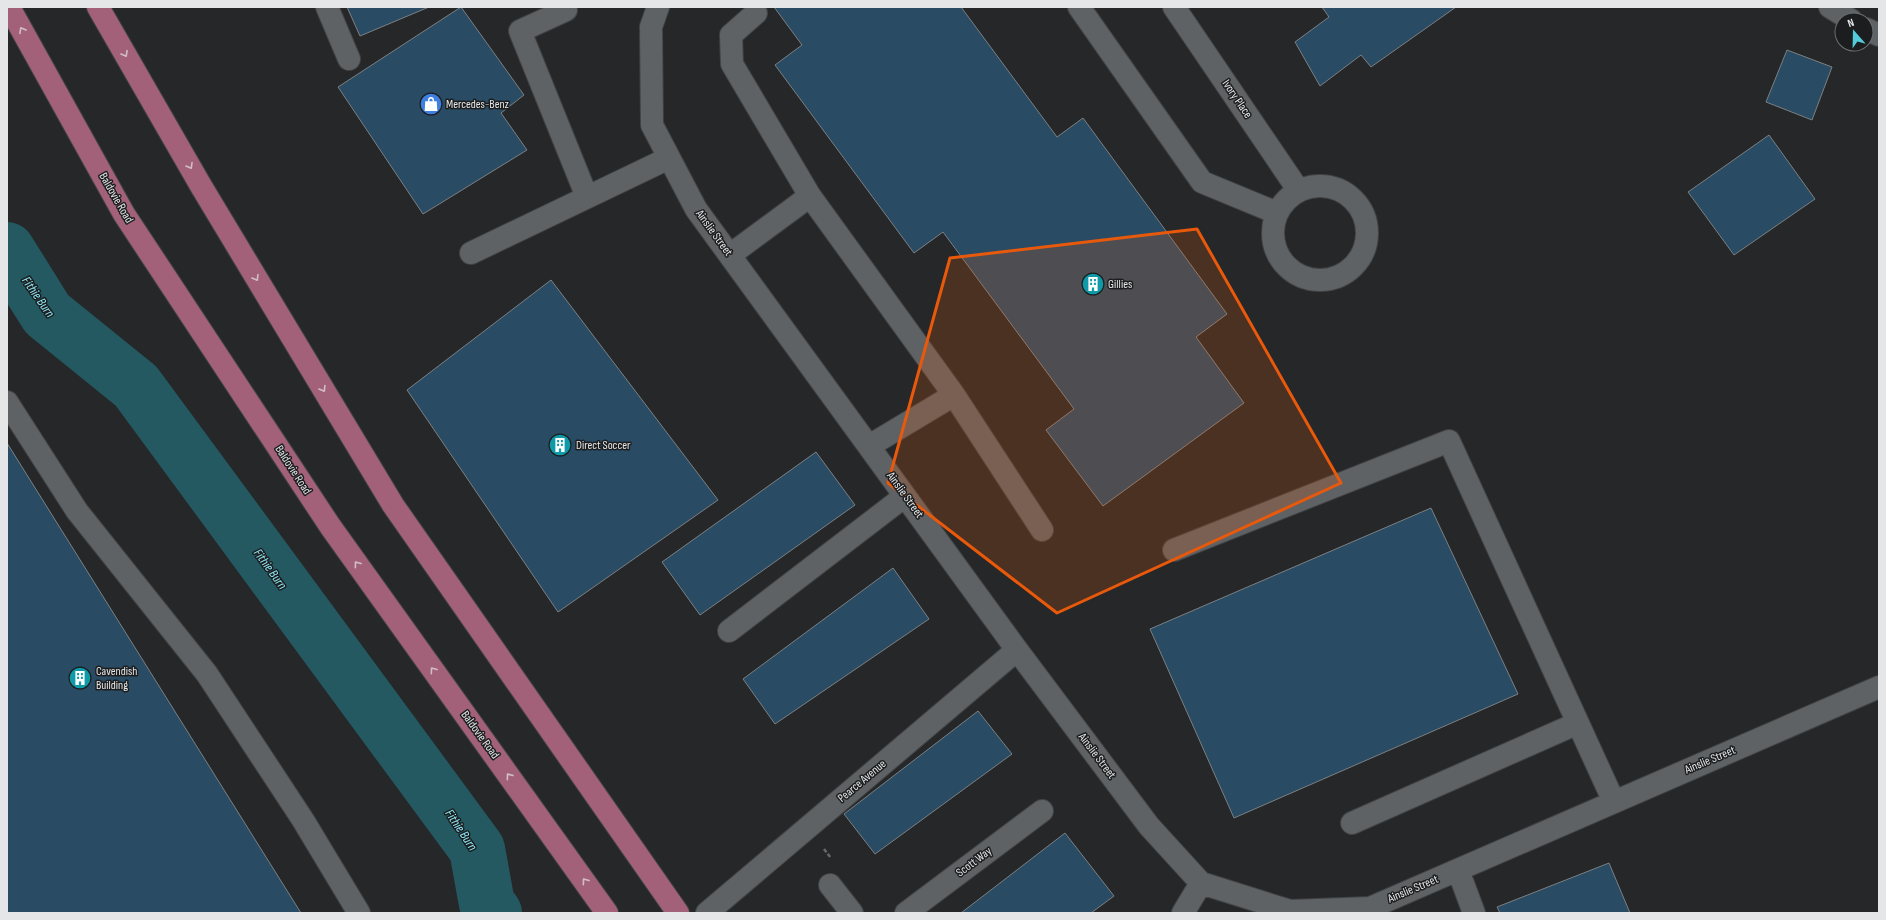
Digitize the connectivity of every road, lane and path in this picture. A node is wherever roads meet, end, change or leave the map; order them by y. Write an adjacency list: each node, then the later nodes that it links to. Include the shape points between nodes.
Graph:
1 (9, 7): 35 (main road, Baldovie Road, one-way to 1, via 330,526 124,214)
2 (98, 7): 36 (main road, one-way to 36, via 201,186 393,505)
3 (326, 7): 9 (street)
4 (658, 7): 10 (street, Ainslie Street, via 650,26 652,125)
5 (1079, 7): 14 (street, via 1202,182)
6 (1174, 7): 11 (street, Ivory Place)
7 (566, 10): 13 (street, via 520,31)
8 (756, 13): 12 (street, via 732,35 732,64)
9 (349, 59)
10 (669, 158): 13 (street); 16 (street, Ainslie Street, via 696,209)
11 (1299, 191): 14 (street, via 1287,200); 14 (street, via 1315,186 1328,186 1343,191 1360,206 1367,221 1368,232 1366,248 1359,262 1346,274 1327,280 1302,278 1280,260 1274,244 1273,229)
12 (810, 196): 16 (street); 17 (street)
13 (587, 197): 15 (street)
14 (1277, 213)
15 (471, 252)
16 (730, 255): 19 (street, Ainslie Street)
17 (954, 395): 19 (street); 21 (street)
18 (7, 402): 34 (street, via 77,511 207,674 303,820)
19 (869, 446): 20 (street, Ainslie Street)
20 (906, 496): 23 (street); 24 (street, Ainslie Street)
21 (1042, 530)
22 (1174, 550): 26 (street, via 1449,441)
23 (729, 631)
24 (1017, 650): 30 (street, Pearce Avenue); 32 (street, Ainslie Street, via 1149,826)
25 (1879, 687): 27 (street, Ainslie Street)
26 (1578, 723): 27 (street); 29 (street)
27 (1614, 802): 31 (street, Ainslie Street)
28 (1042, 811): 39 (street, Scott Way)
29 (1352, 823)
30 (807, 828): 33 (path, via 834,861); 37 (street, Pearce Avenue)
31 (1458, 870): 32 (street, Ainslie Street, via 1370,908 1290,911); 41 (street)
32 (1201, 883): 40 (street)
33 (830, 885): 38 (street)
34 (360, 913)
35 (607, 913)
36 (678, 913)
37 (707, 913)
38 (852, 913)
39 (906, 913)
40 (1184, 913)
41 (1474, 913)

